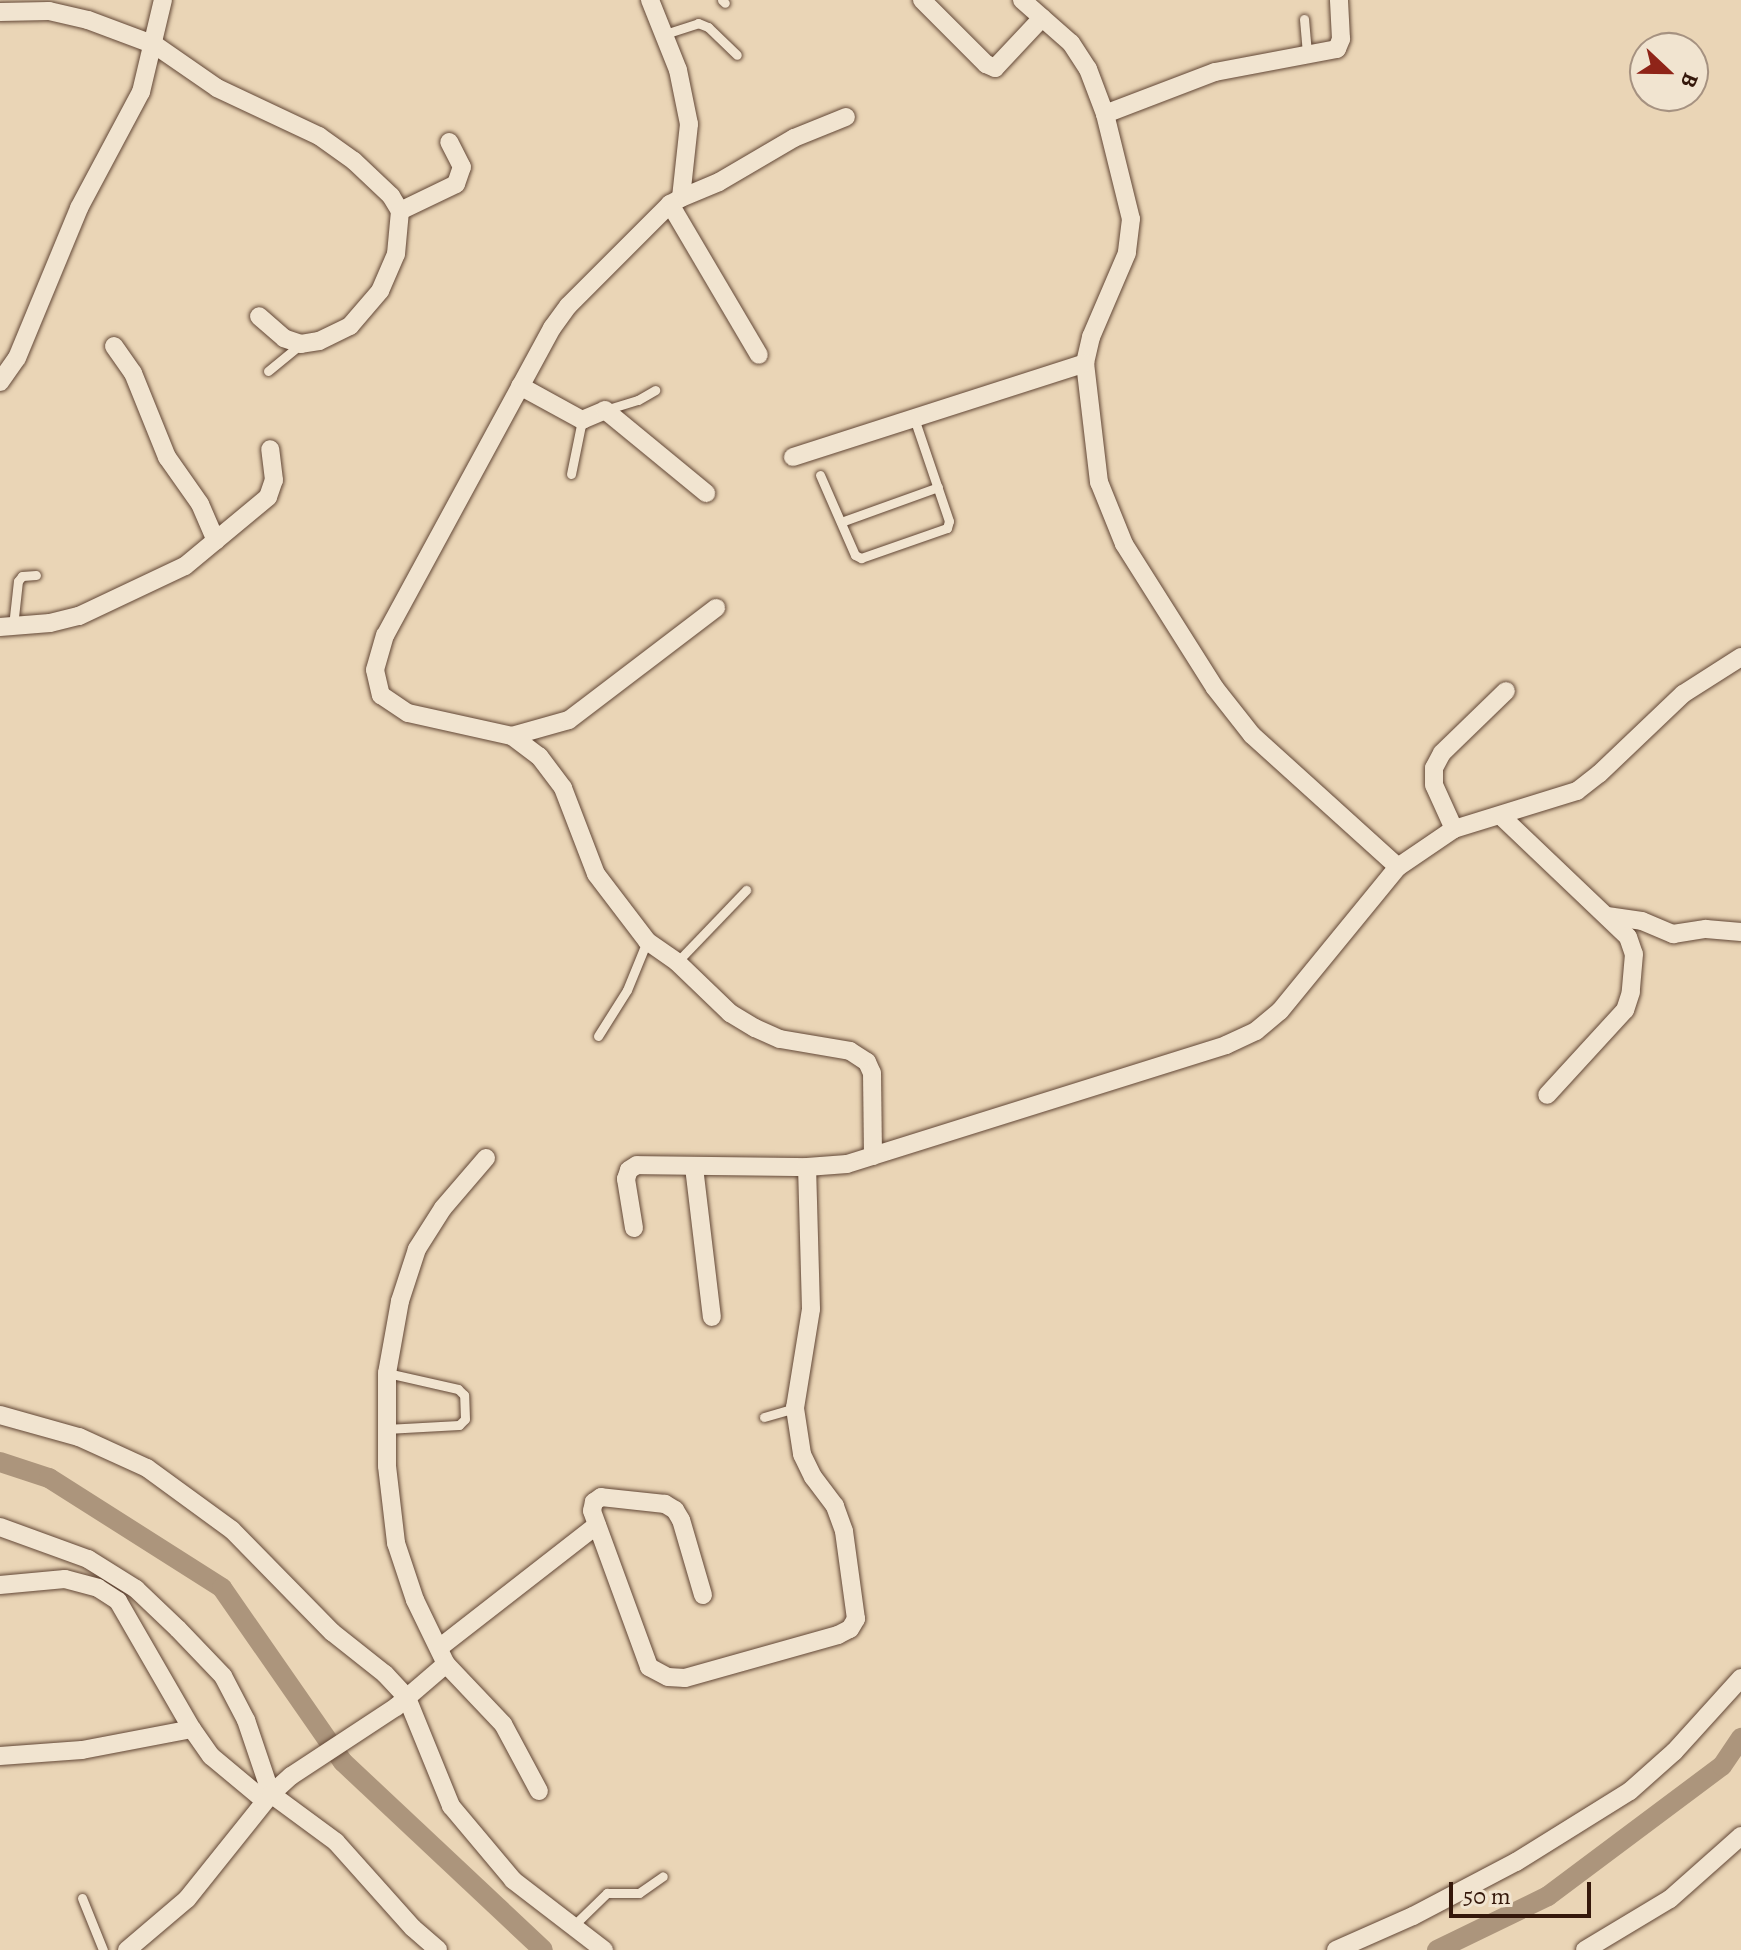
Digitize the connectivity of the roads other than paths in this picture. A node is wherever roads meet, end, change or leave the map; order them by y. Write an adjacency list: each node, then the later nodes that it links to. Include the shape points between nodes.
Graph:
1 (163, 0): 10 (street)
2 (650, 0): 9 (street)
3 (922, 0): 7 (street, via 995,68)
4 (1022, 0): 7 (street)
5 (1339, 0): 12 (street, via 1337,49)
6 (0, 12): 10 (street, via 49,11 120,29)
7 (1042, 18): 13 (street, via 1071,43 1088,69)
8 (1304, 19): 12 (lane)
9 (665, 34): 11 (lane, via 698,23); 16 (street, via 689,124)
10 (155, 45): 17 (street, via 217,88 319,136 354,161); 24 (street, via 141,92 79,208 17,358)
11 (737, 55)
12 (1307, 55): 13 (street, via 1215,72)
13 (1105, 114): 22 (street, via 1131,219 1127,253)
14 (846, 117): 16 (street, via 794,138 729,177)
15 (449, 142): 17 (street, via 462,167 456,184)
16 (675, 201): 21 (street); 25 (street, via 568,306)
17 (400, 211): 19 (street, via 396,254 380,291 350,326)
18 (259, 316): 19 (street, via 284,338)
19 (301, 344): 23 (lane)
20 (114, 346): 37 (street, via 133,373 167,457 200,504)
21 (759, 355)
22 (1085, 363): 28 (street); 46 (street, via 1099,482 1124,544 1215,688 1252,735)
23 (268, 371)
24 (0, 382)
25 (520, 386): 29 (street); 43 (street, via 385,635 375,670 381,695 408,713)
26 (655, 390): 27 (lane)
27 (605, 410): 29 (street); 35 (street)
28 (914, 418): 31 (street); 34 (lane)
29 (582, 420): 32 (lane)
30 (270, 449): 37 (street, via 274,480 268,497)
31 (793, 457)
32 (571, 474)
33 (820, 475): 36 (lane)
34 (938, 487): 36 (lane); 36 (lane, via 947,528 861,558)
35 (706, 493)
36 (841, 522)
37 (216, 541): 40 (street, via 160,580 79,616)
38 (36, 575): 40 (lane, via 18,581)
39 (716, 608): 43 (street, via 569,720)
40 (6, 626)
41 (1741, 657): 44 (street, via 1683,694 1577,791)
42 (1506, 691): 45 (street, via 1442,753 1434,768 1434,785)
43 (512, 736): 50 (street, via 539,756 563,788 596,874)
44 (1501, 816): 45 (street); 48 (street)
45 (1454, 829): 46 (street)
46 (1398, 867): 54 (street, via 1280,1011 1256,1031 1226,1045)
47 (746, 890): 51 (lane)
48 (1607, 916): 49 (street, via 1642,921 1673,934 1706,929); 53 (street, via 1628,937 1634,954 1625,1010)
49 (1741, 932)
50 (647, 941): 51 (street); 52 (lane, via 627,990)
51 (677, 962): 54 (street, via 730,1013 755,1028 780,1039 850,1051 867,1062 872,1073)
52 (598, 1036)
53 (1547, 1095)
54 (873, 1156): 57 (street)
55 (486, 1158): 60 (street, via 443,1208 417,1249 400,1301)
56 (694, 1167): 57 (street); 58 (street, via 637,1165 629,1170); 59 (street)
57 (807, 1167): 61 (street, via 811,1309)
58 (634, 1228)
59 (712, 1317)
60 (387, 1373): 64 (street); 64 (lane, via 458,1389 464,1395 465,1419 459,1425)
61 (795, 1408): 63 (lane); 65 (street, via 802,1454 835,1506 844,1531 856,1619 850,1629 685,1678 668,1677 649,1667)
62 (0, 1415): 71 (street, via 79,1437 147,1468 187,1495 232,1530 332,1632 385,1674)
63 (764, 1417)
64 (386, 1429): 69 (street, via 396,1543 415,1600)
65 (597, 1525): 68 (street, via 594,1502 601,1497 665,1504 675,1510); 69 (street)
66 (0, 1527): 75 (street, via 88,1559 136,1589 178,1629 223,1676 246,1720)
67 (0, 1585): 72 (street, via 65,1579 98,1588 118,1601)
68 (703, 1595)
69 (443, 1656): 71 (street); 74 (street, via 503,1724)
70 (1741, 1678): 84 (street, via 1630,1791 1516,1862)
71 (401, 1702): 75 (street, via 291,1776); 79 (street, via 451,1806 513,1880)
72 (192, 1729): 73 (street, via 82,1750); 75 (street, via 211,1756)
73 (0, 1756)
74 (539, 1791)
75 (268, 1798): 81 (street, via 187,1899); 82 (street, via 336,1842)
76 (1741, 1836): 85 (street, via 1670,1899)
77 (663, 1876): 79 (lane, via 639,1893 607,1893)
78 (82, 1898): 80 (lane)
79 (572, 1927): 83 (street)
80 (103, 1950)
81 (127, 1950)
82 (438, 1950)
83 (604, 1950)
84 (1336, 1950)
85 (1585, 1950)

